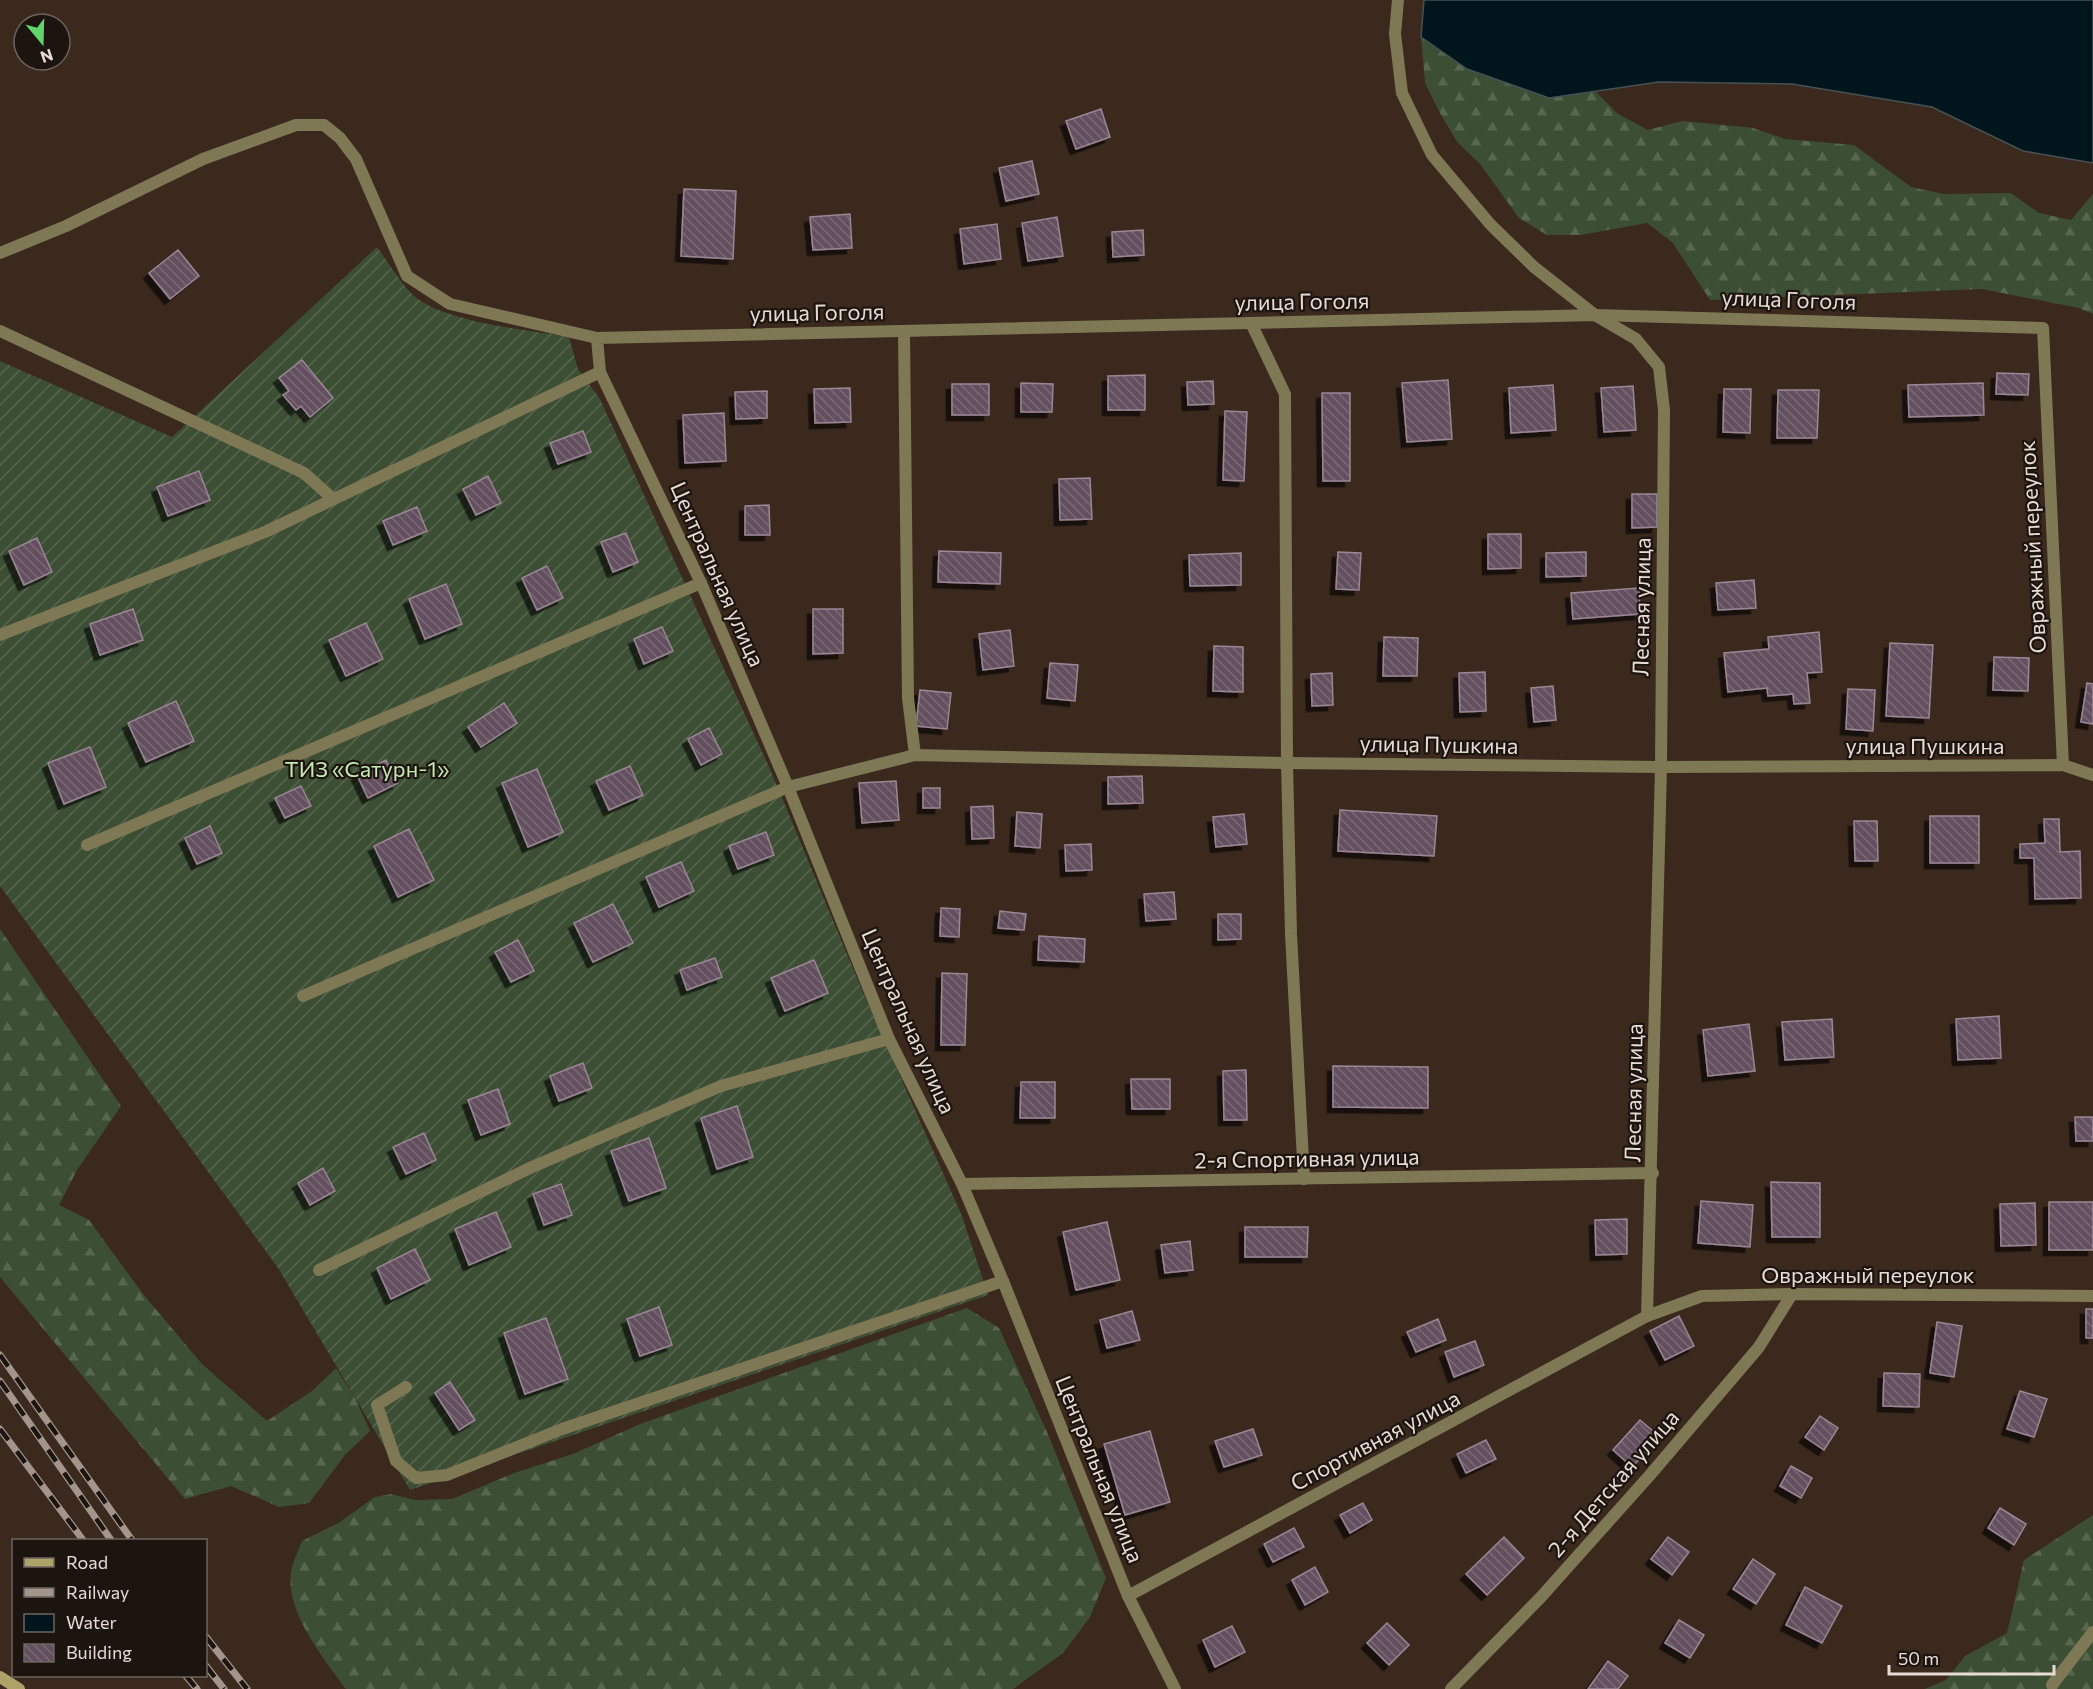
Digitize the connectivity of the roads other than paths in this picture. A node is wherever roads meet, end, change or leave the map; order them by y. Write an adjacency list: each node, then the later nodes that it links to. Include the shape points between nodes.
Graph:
1 (1398, 0): 3 (street, Лесная улица, via 1395,34 1402,93 1432,155 1490,224 1534,267)
2 (0, 253): 8 (street, улица Гоголя, via 66,226 203,159 296,125 324,125 356,159 407,276 450,304)
3 (1595, 315): 4 (street, улица Гоголя); 5 (street, улица Гоголя); 16 (street, Лесная улица, via 1636,339 1659,367 1664,410)
4 (1251, 323): 7 (street, улица Гоголя); 14 (street, via 1286,394)
5 (2043, 328): 15 (street, Овражный переулок)
6 (0, 331): 10 (street, via 304,473)
7 (904, 331): 8 (street, улица Гоголя); 13 (street, via 908,698)
8 (597, 338): 9 (street)
9 (600, 372): 10 (street); 11 (street, Центральная улица)
10 (333, 499): 12 (street, via 265,532)
11 (701, 583): 18 (street, Центральная улица); 19 (street)
12 (0, 635)
13 (915, 755): 14 (street, улица Пушкина); 18 (street, улица Пушкина)
14 (1287, 763): 16 (street, улица Пушкина); 23 (street)
15 (2063, 765): 16 (street, улица Пушкина); 17 (street, улица Пушкина)
16 (1661, 767): 22 (street, Лесная улица)
17 (2093, 775)
18 (788, 787): 20 (street, улица Пушкина); 21 (street, Центральная улица)
19 (87, 845)
20 (303, 996)
21 (889, 1039): 24 (street, Центральная улица); 25 (street, via 721,1086 532,1167)
22 (1653, 1173): 23 (street, 2-я Спортивная улица); 29 (street, Лесная улица)
23 (1304, 1179): 24 (street, 2-я Спортивная улица)
24 (962, 1184): 26 (street, Центральная улица)
25 (319, 1270)
26 (1003, 1281): 30 (street, via 562,1429 447,1475 416,1478 396,1461 377,1405); 31 (street, Центральная улица)
27 (1792, 1294): 28 (street, Овражный переулок); 29 (street, Овражный переулок, via 1702,1296); 37 (street, 2-я Детская улица, via 1759,1347 1650,1475)
28 (2093, 1296)
29 (1644, 1318): 31 (street, Спортивная улица)
30 (406, 1387)
31 (1128, 1596): 36 (street, Центральная улица)
32 (2093, 1632): 34 (street)
33 (0, 1677): 35 (street)
34 (2052, 1685)
35 (20, 1689)
36 (1175, 1689)
37 (1451, 1689)

